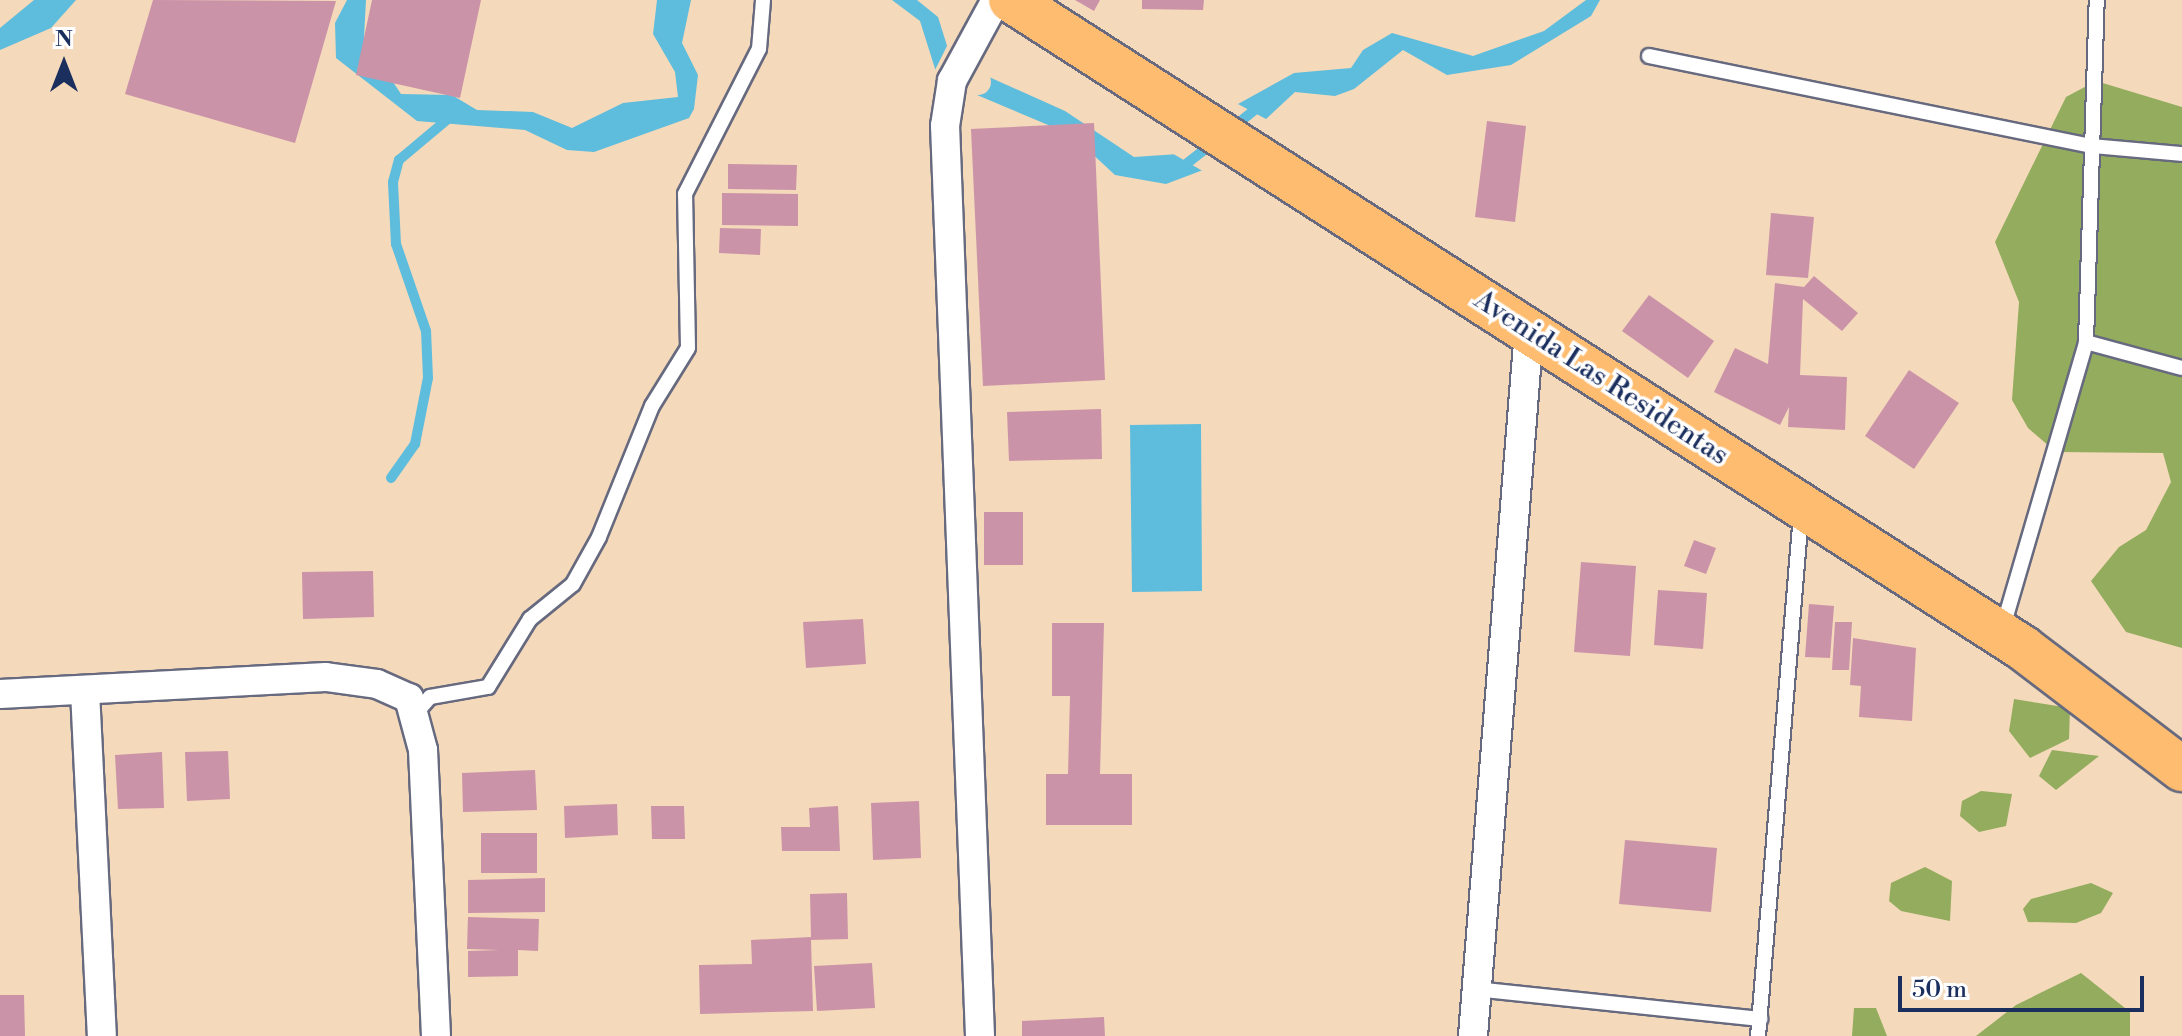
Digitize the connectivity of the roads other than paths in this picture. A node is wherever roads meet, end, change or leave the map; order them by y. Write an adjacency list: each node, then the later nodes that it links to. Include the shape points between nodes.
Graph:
1 (996, 0): 21 (street, via 952,81 945,126)
2 (1011, 0): 8 (main road, Avenida Las Residentas)
3 (2097, 0): 6 (lane)
4 (763, 1): 15 (lane, via 759,49 685,194 688,348 652,406 599,537 573,584 530,619 488,687 430,697)
5 (1649, 56): 6 (lane)
6 (2092, 146): 7 (lane); 9 (lane)
7 (2182, 154)
8 (1529, 330): 11 (main road, Avenida Las Residentas); 17 (street)
9 (2086, 342): 10 (lane); 12 (lane)
10 (2182, 368)
11 (1801, 509): 12 (main road, Avenida Las Residentas); 18 (lane)
12 (2001, 634): 16 (main road, Avenida Las Residentas)
13 (85, 691): 14 (street); 15 (street, via 326,677 377,684 409,698); 19 (street)
14 (0, 694)
15 (417, 712): 20 (street)
16 (2182, 769)
17 (1475, 989): 18 (lane); 22 (street)
18 (1760, 1019): 23 (lane)
19 (102, 1036)
20 (436, 1036)
21 (980, 1036)
22 (1473, 1036)
23 (1758, 1036)

